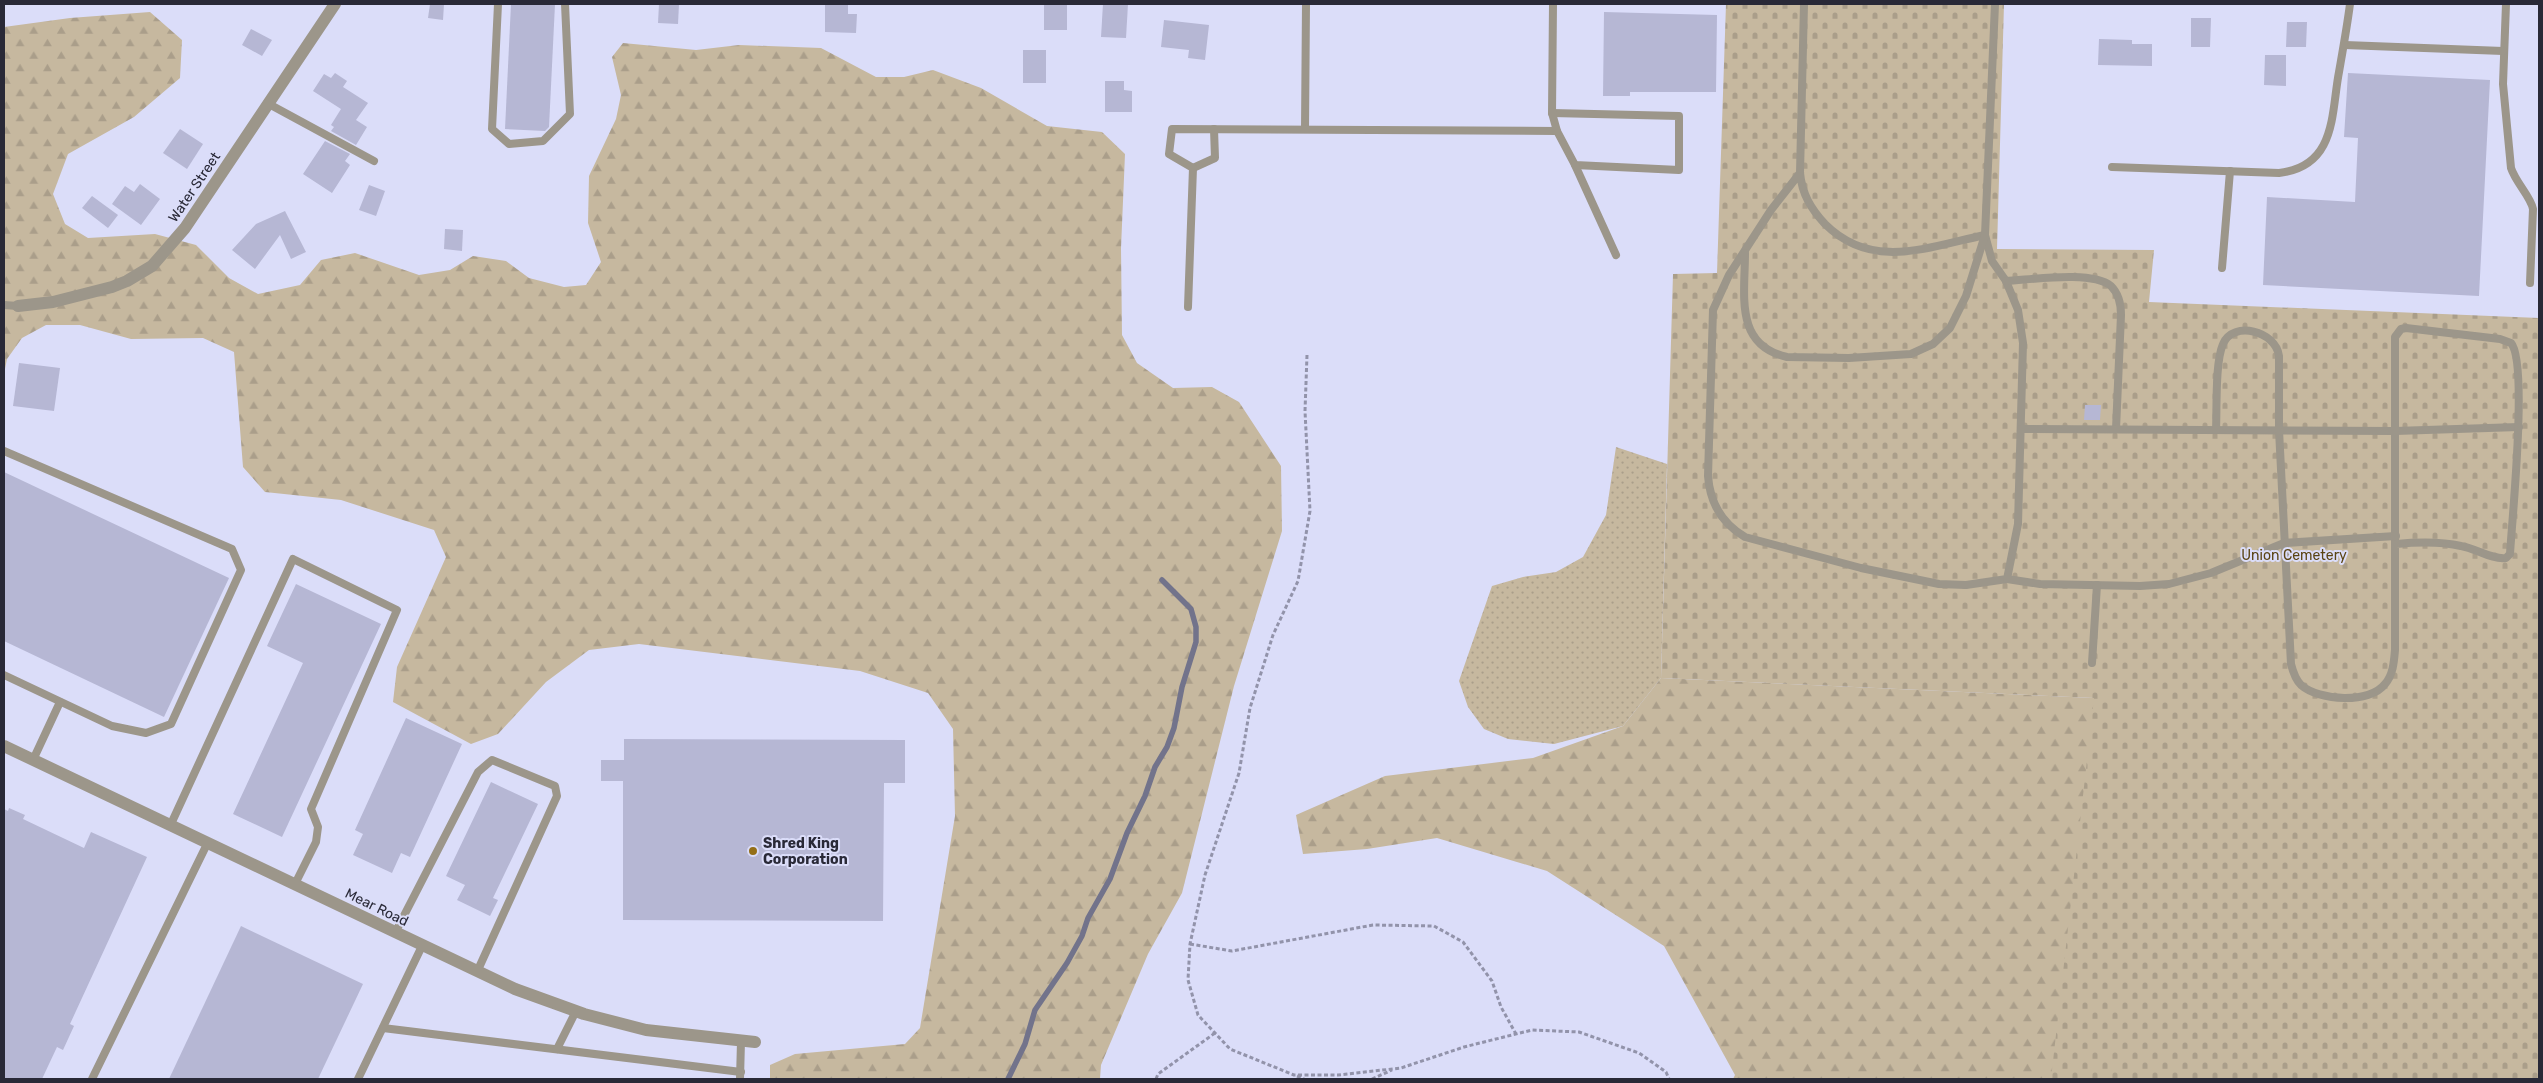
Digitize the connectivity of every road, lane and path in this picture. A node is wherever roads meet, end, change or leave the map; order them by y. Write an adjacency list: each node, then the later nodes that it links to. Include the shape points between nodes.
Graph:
1 (335, 4): 12 (street, Water Street)
2 (498, 4): 3 (lane, via 492,130 509,144 543,141 570,114)
3 (565, 4)
4 (1306, 4): 15 (lane)
5 (1553, 4): 13 (lane)
6 (1804, 4): 22 (lane)
7 (1995, 4): 23 (lane)
8 (2350, 4): 10 (lane)
9 (2506, 4): 11 (lane)
10 (2345, 45): 11 (lane); 21 (lane, via 2333,123 2316,155 2290,172)
11 (2504, 51): 28 (lane, via 2511,168 2533,209)
12 (268, 103): 17 (lane); 30 (street, Water Street, via 185,228 152,266 127,282 112,287 54,302)
13 (1552, 113): 16 (lane); 18 (lane, via 1679,116 1679,170)
14 (1214, 128): 15 (lane); 20 (lane, via 1215,158); 20 (lane, via 1172,128 1169,154)
15 (1305, 129): 16 (lane)
16 (1557, 131): 18 (lane)
17 (374, 160)
18 (1575, 165): 25 (lane)
19 (2112, 167): 21 (lane)
20 (1193, 168): 31 (lane)
21 (2230, 171): 26 (lane)
22 (1800, 173): 23 (lane, via 1804,196 1821,220 1836,235 1862,249 1894,252); 24 (lane, via 1771,210)
23 (1985, 235): 24 (lane, via 1966,296 1950,328 1922,350 1893,357 1787,357 1761,346 1750,331 1745,316); 27 (lane, via 1992,261)
24 (1745, 253): 42 (lane, via 1717,299 1712,322 1708,482 1712,500 1725,521 1733,530 1756,542 1917,580 1952,585)
25 (1616, 256)
26 (2222, 268)
27 (2006, 281): 34 (lane, via 2022,326); 35 (lane, via 2089,278 2104,282 2116,292 2121,315)
28 (2530, 283)
29 (4, 305): 30 (lane)
30 (18, 306)
31 (1188, 308)
32 (1307, 355): 53 (path, via 1304,412 1310,511 1298,581 1273,635 1250,708 1239,773 1204,875)
33 (2519, 427): 38 (lane); 38 (lane, via 2516,352 2511,343 2406,328 2397,332 2394,342); 40 (lane, via 2508,556 2500,558 2470,547 2435,542)
34 (2021, 429): 35 (lane); 42 (lane, via 2018,524)
35 (2116, 429): 36 (lane)
36 (2216, 430): 37 (lane); 37 (lane, via 2222,345 2229,336 2244,332 2269,337 2278,351)
37 (2279, 430): 38 (lane); 41 (lane)
38 (2395, 431): 40 (lane)
39 (4, 451): 46 (lane, via 232,549 241,570 171,724 146,733 112,726)
40 (2396, 540): 41 (lane); 41 (lane, via 2395,650 2390,675 2385,685 2373,693 2344,698 2315,693 2301,685 2294,674)
41 (2284, 543): 43 (lane, via 2186,581 2150,586)
42 (2007, 579): 43 (lane, via 2031,584)
43 (2097, 585): 44 (lane)
44 (2092, 663)
45 (4, 675): 46 (lane)
46 (60, 702): 48 (lane)
47 (4, 746): 48 (street, Mear Road)
48 (33, 760): 49 (street, Mear Road)
49 (171, 824): 50 (street, Mear Road); 51 (lane, via 293,559 397,610 311,809 318,828 316,842)
50 (208, 842): 51 (street, Mear Road); 66 (lane)
51 (295, 884): 52 (street, Mear Road)
52 (395, 933): 54 (street, Mear Road); 55 (lane, via 478,772 492,760 555,786 557,796)
53 (1190, 944): 58 (path, via 1188,980 1198,1015); 59 (path, via 1232,951 1373,925 1434,926 1463,942 1492,981 1501,1007)
54 (422, 946): 55 (street, Mear Road); 57 (lane)
55 (477, 972): 56 (street, Mear Road)
56 (576, 1011): 60 (street, Mear Road, via 646,1030); 62 (lane)
57 (383, 1028): 62 (lane); 67 (lane)
58 (1215, 1033): 65 (path, via 1230,1049); 68 (path, via 1158,1074)
59 (1516, 1034): 63 (path); 71 (path, via 1532,1030 1579,1032 1639,1053 1666,1072)
60 (741, 1041): 61 (street, Mear Road); 64 (lane)
61 (755, 1042)
62 (556, 1049): 64 (lane)
63 (1396, 1069): 65 (path, via 1338,1075); 70 (path)
64 (741, 1075)
65 (1294, 1075): 69 (path)
66 (92, 1079)
67 (358, 1079)
68 (1156, 1079)
69 (1304, 1079)
70 (1372, 1079)
71 (1669, 1079)

